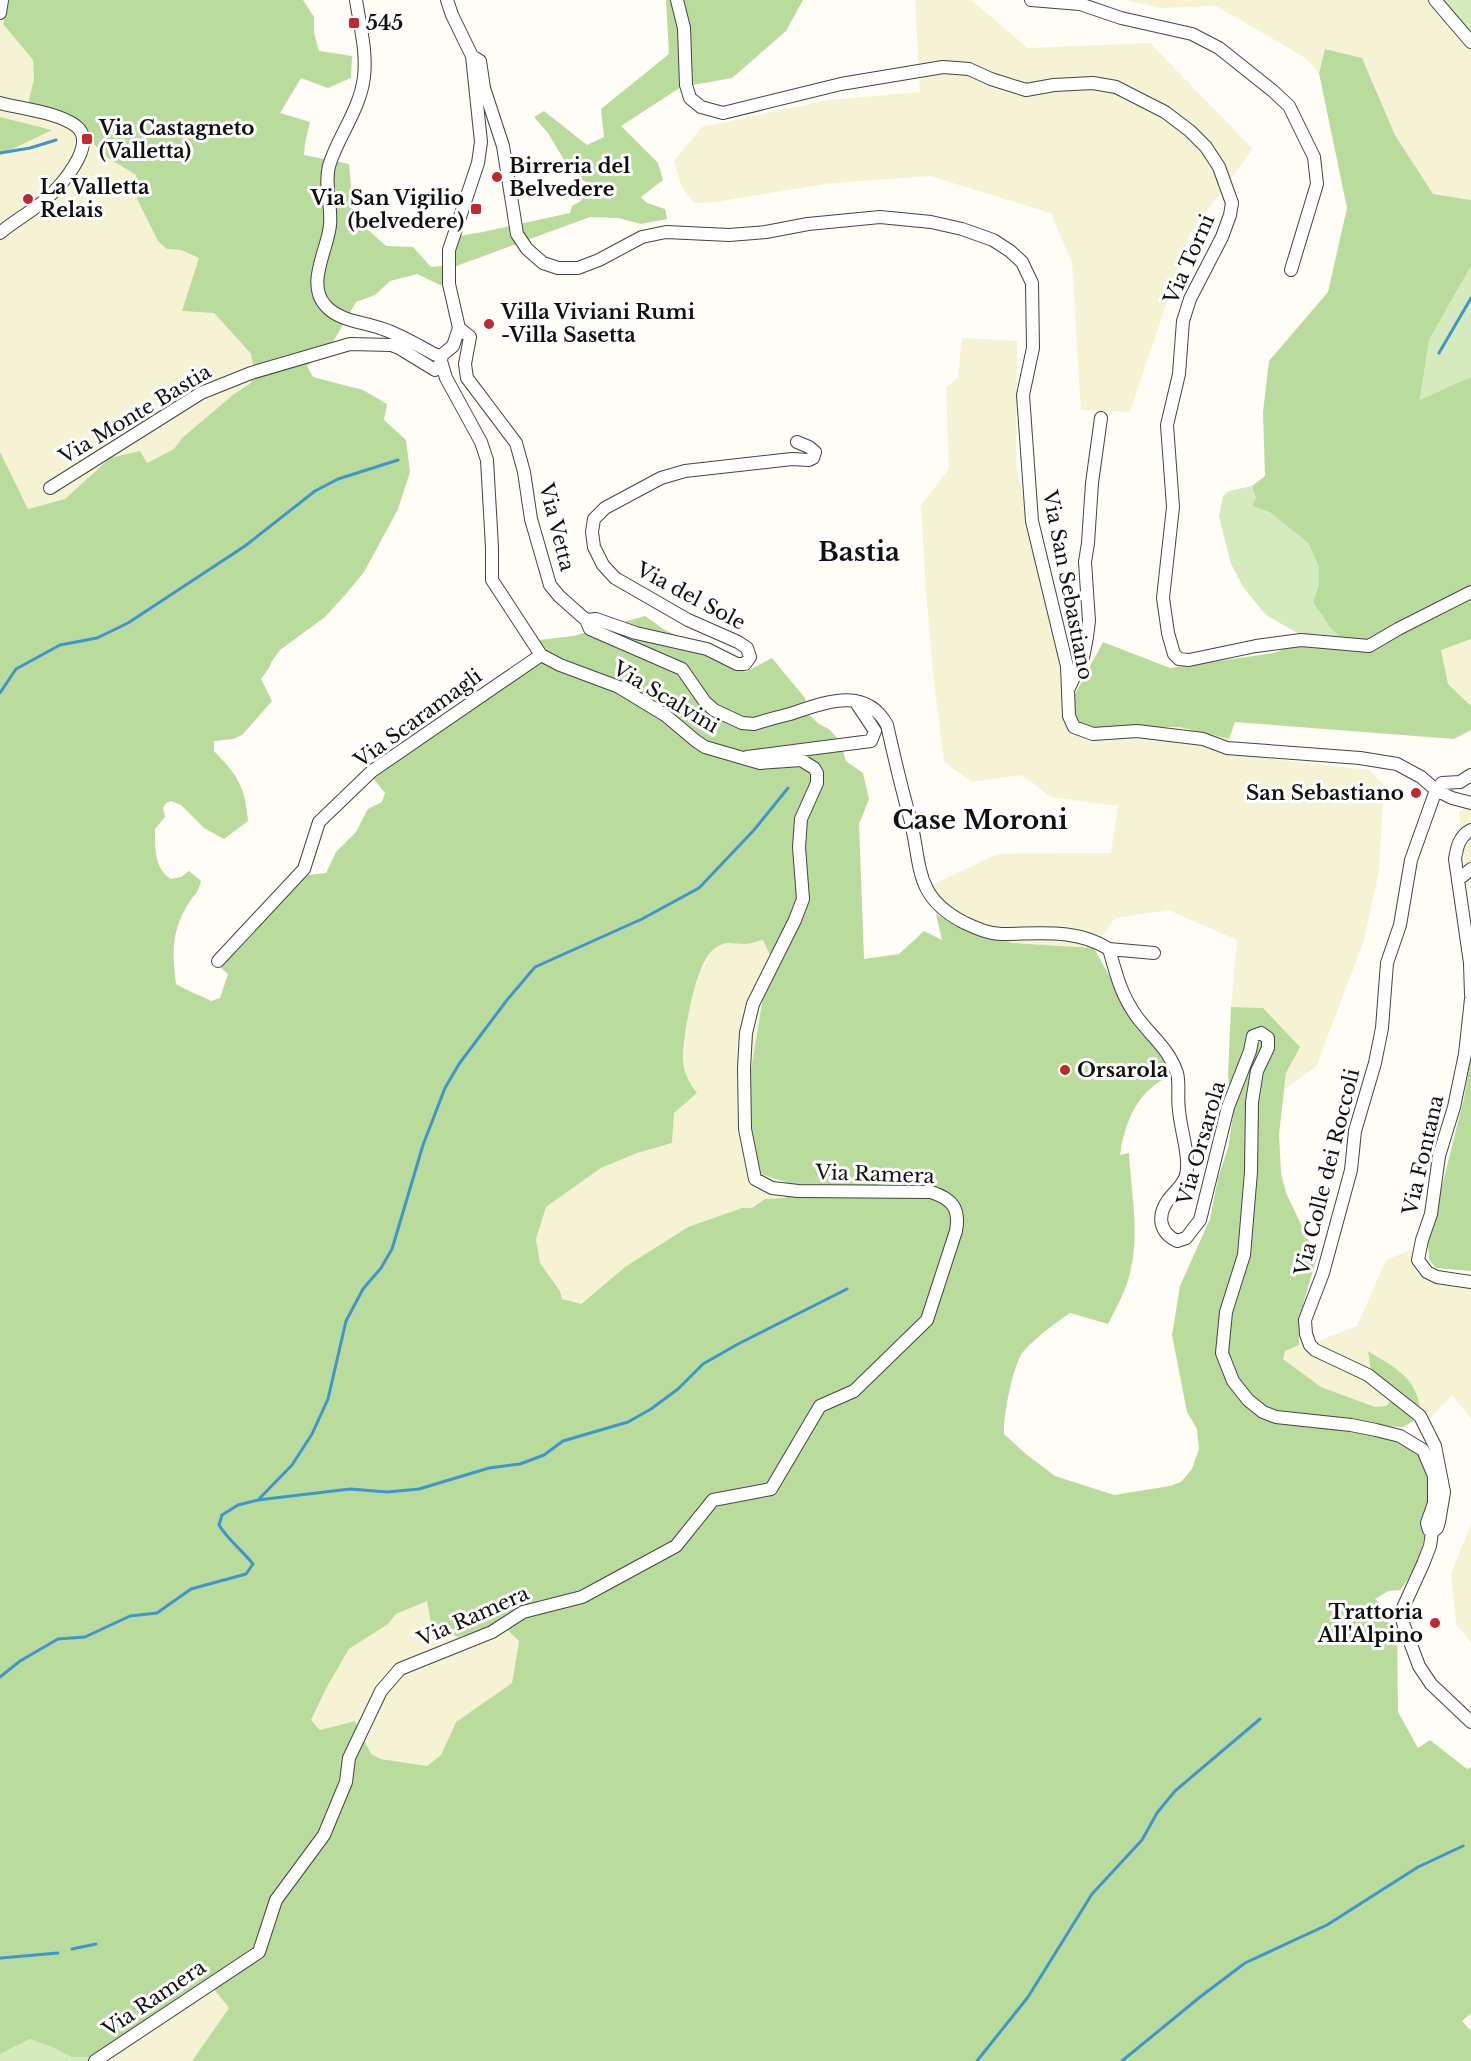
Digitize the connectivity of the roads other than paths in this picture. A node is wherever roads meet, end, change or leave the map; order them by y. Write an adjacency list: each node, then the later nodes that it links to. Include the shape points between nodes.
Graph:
1 (2, 0): 7 (street)
2 (356, 0): 14 (street, via 363,35 364,76 351,120 326,178 330,226 318,290 321,300 334,313 384,329)
3 (447, 0): 9 (street, Via San Sebastiano)
4 (677, 0): 18 (street, Via Torni, via 684,28 686,85 690,98 701,107 723,113 841,84 943,67 969,69 1026,90 1093,83 1116,87 1165,112 1206,147 1219,166 1232,203 1222,237 1190,298 1183,321 1179,374 1167,425 1173,507 1163,598 1164,616 1174,654 1179,659 1301,640 1369,646)
5 (1031, 0): 12 (street, via 1080,4 1192,34 1219,48 1289,106 1314,157 1317,184)
6 (1435, 0): 8 (street)
7 (0, 14)
8 (1471, 42)
9 (472, 56): 13 (street, via 481,142 478,163 449,250 449,285); 21 (street, Via San Sebastiano, via 480,61 484,88 503,147 517,234 543,263 578,268 642,237 666,232 729,235 879,217 962,229 993,240 1022,262 1032,283 1033,348 1023,396 1032,521)
10 (0, 103): 11 (street, via 62,119 76,127 84,144 46,198)
11 (0, 233)
12 (1291, 270)
13 (459, 328): 14 (street, via 453,346); 19 (street, Via Vetta, via 470,337 465,364 467,378 516,443 531,519 550,585)
14 (442, 358): 17 (street, Via Monte Bastia, via 435,370 391,345 350,344 233,379 201,393); 20 (street, via 446,378 487,460 492,580)
15 (1101, 418): 21 (street, via 1085,562 1089,621 1083,658)
16 (797, 442): 19 (street, Via del Sole, via 815,452 813,458 685,471 661,478 605,508 594,519 594,547 603,566 615,578 688,620 738,642 749,652 745,664 707,649 636,633 596,619)
17 (50, 488)
18 (1471, 592)
19 (586, 620): 22 (street, Via Vetta, via 590,629 682,669 705,702 742,723 754,724 842,699)
20 (540, 655): 23 (street, Via Scalvini, via 620,687 665,715 705,747); 32 (street, Via Scaramagli, via 372,771 319,822 304,869)
21 (1069, 689): 25 (street, Via San Sebastiano, via 1069,716 1074,727 1093,734 1137,731 1203,739 1227,748 1380,761 1408,769)
22 (855, 701): 23 (street, Via Scalvini, via 875,731 871,741); 30 (street, via 881,714 887,725 915,855 929,895 947,914 992,934 1051,932 1080,936)
23 (743, 758): 37 (street, Via Ramera, via 760,763 801,760 814,768 818,779 801,819 802,899 753,1004 746,1034 745,1128 755,1179 772,1188 798,1191 931,1192 954,1205 959,1219 927,1320 854,1391 820,1406 771,1489 713,1500 676,1546 582,1597 523,1612 492,1632 400,1669 381,1691 349,1758 346,1782 324,1834 276,1900 259,1952)
24 (1471, 774): 25 (street, via 1460,782 1442,783)
25 (1436, 790): 26 (street, Via San Sebastiano); 35 (street, Via Colle dei Roccoli, via 1411,860 1400,925 1388,963 1375,1063 1355,1131 1351,1170 1323,1273 1305,1320 1306,1334 1315,1350 1368,1375 1415,1411 1423,1422 1435,1446 1444,1492 1439,1522)
26 (1471, 803)
27 (1471, 830): 29 (street, Via Fontana, via 1457,847)
28 (1471, 869): 29 (street)
29 (1458, 880): 33 (street, Via Fontana)
30 (1109, 949): 31 (street); 35 (street, Via Orsarola, via 1121,993 1158,1038 1177,1074 1186,1175 1168,1200 1161,1222 1163,1231 1177,1242 1186,1238 1200,1220 1228,1107 1253,1036 1262,1034 1268,1038 1252,1102 1244,1255 1226,1312 1222,1353 1233,1381 1248,1400 1276,1417 1384,1432 1424,1450 1434,1476 1434,1503 1427,1523)
31 (1154, 953)
32 (218, 961)
33 (1471, 997): 34 (street, Via Fontana, via 1465,1054 1418,1260 1437,1277)
34 (1471, 1282)
35 (1432, 1532): 36 (street, Via Colle dei Roccoli, via 1424,1564 1402,1610 1403,1623 1419,1666 1431,1684)
36 (1471, 1722)
37 (95, 2061)

